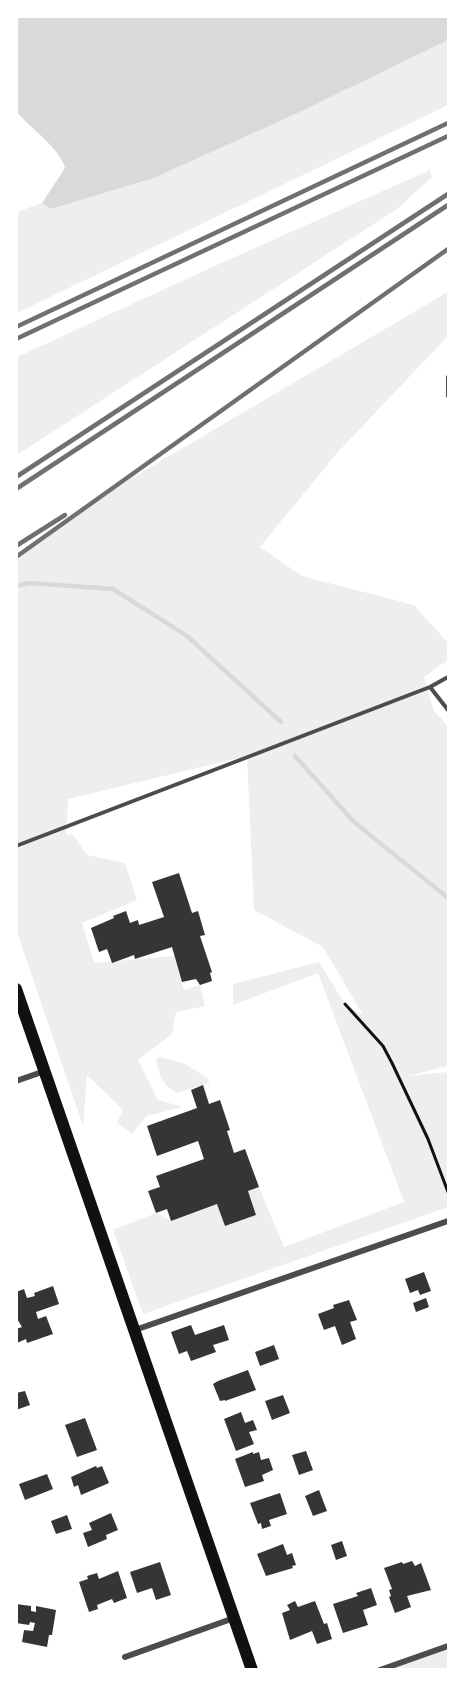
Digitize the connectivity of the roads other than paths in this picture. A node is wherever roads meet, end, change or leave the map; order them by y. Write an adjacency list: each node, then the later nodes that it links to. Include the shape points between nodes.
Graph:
1 (448, 377): 2 (lane)
2 (448, 396)
3 (448, 677): 4 (lane)
4 (430, 687): 5 (lane); 6 (lane)
5 (448, 710)
6 (16, 846)
7 (16, 989): 8 (main road)
8 (45, 1071): 9 (street); 11 (main road)
9 (16, 1081)
10 (448, 1221): 11 (street)
11 (135, 1330): 12 (main road)
12 (234, 1617): 14 (street); 15 (main road)
13 (448, 1646): 16 (street)
14 (125, 1657)
15 (252, 1670)
16 (380, 1670)

